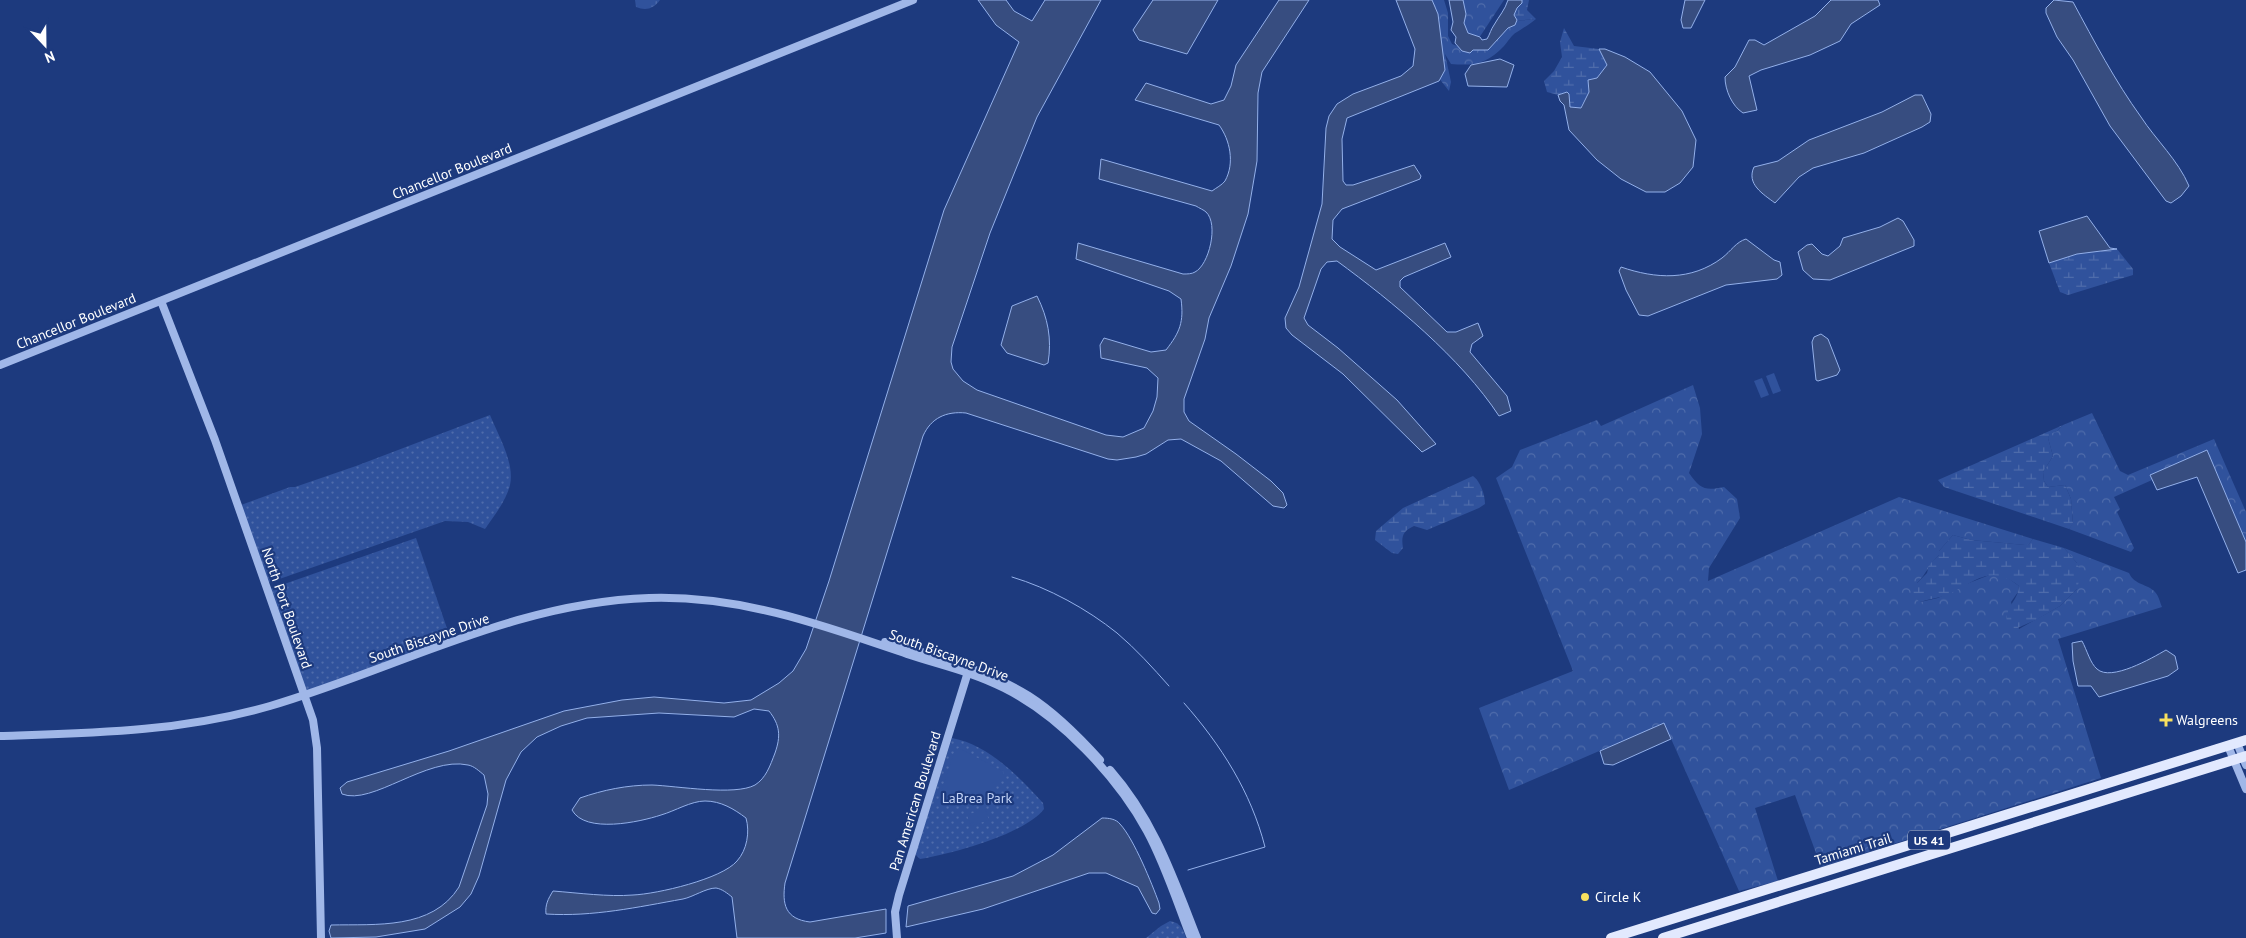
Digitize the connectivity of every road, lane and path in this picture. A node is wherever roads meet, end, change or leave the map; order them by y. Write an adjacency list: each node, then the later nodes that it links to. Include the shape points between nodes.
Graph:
1 (913, 0): 2 (street, Chancellor Boulevard)
2 (161, 301): 3 (street, Chancellor Boulevard); 6 (street, North Port Boulevard, via 215,440)
3 (0, 365)
4 (866, 638): 5 (street, South Biscayne Drive); 6 (street, South Biscayne Drive, via 751,606 700,599 596,602 524,618); 14 (street, South Biscayne Drive, via 896,644 986,673 1021,690 1059,716 1123,786 1148,822)
5 (968, 672): 12 (street, Pan American Boulevard, via 899,895 895,912); 13 (street, South Biscayne Drive, via 1005,688 1036,707 1064,730 1118,788 1153,844)
6 (304, 695): 7 (street, South Biscayne Drive, via 235,715 151,730); 11 (street, North Port Boulevard, via 316,740)
7 (0, 736)
8 (2237, 743): 9 (street); 15 (main road, Tamiami Trail / US 41)
9 (2242, 760): 10 (street); 16 (main road, Tamiami Trail / US 41)
10 (2246, 789)
11 (321, 938)
12 (897, 938)
13 (1190, 938)
14 (1197, 938)
15 (1611, 938)
16 (1663, 938)

